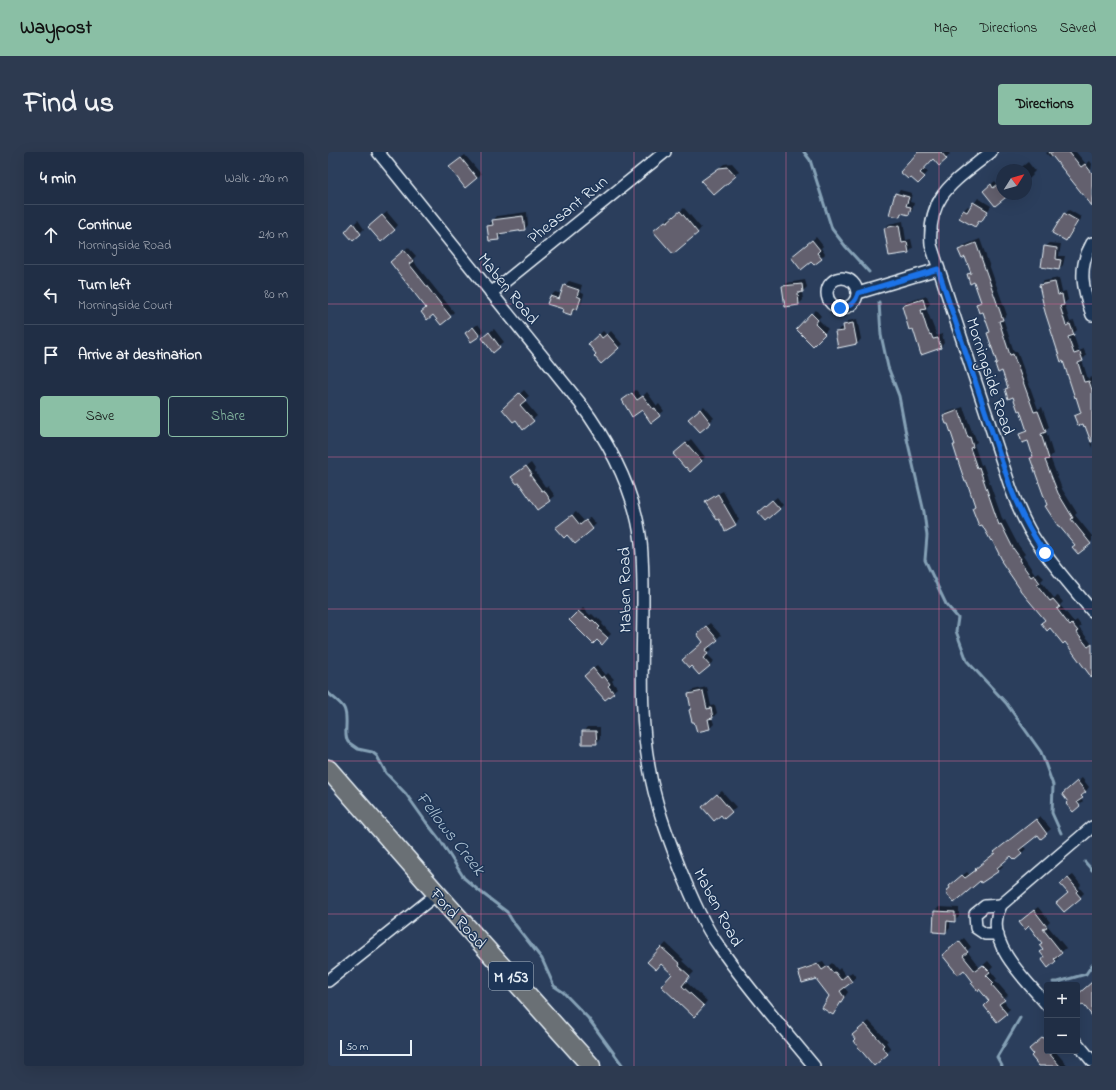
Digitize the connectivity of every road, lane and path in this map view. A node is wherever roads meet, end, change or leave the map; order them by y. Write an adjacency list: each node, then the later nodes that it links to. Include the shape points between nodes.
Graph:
1 (378, 152): 6 (street, Maben Road)
2 (665, 152): 6 (street, Pheasant Run)
3 (991, 152): 5 (street, Morningside Road, via 953,184 936,205 930,232)
4 (1092, 243): 8 (street, via 1082,276)
5 (938, 269): 7 (street); 9 (street, Morningside Road, via 1021,513 1045,553)
6 (491, 293): 20 (street, Maben Road, via 591,418 623,475 635,510 641,541 644,728 649,767 666,835 687,886 720,948)
7 (858, 293)
8 (1092, 315)
9 (1092, 611)
10 (328, 768): 12 (main road, Ford Road / M 153)
11 (1091, 829): 13 (street)
12 (437, 894): 15 (street); 19 (main road, Ford Road / M 153)
13 (1001, 905): 14 (street, via 996,917); 14 (street, via 985,906 975,914 976,928 985,934)
14 (998, 934): 16 (street, via 1007,956)
15 (328, 981)
16 (1044, 1002)
17 (1080, 1047): 18 (street)
18 (1092, 1061)
19 (591, 1066)
20 (814, 1066)

